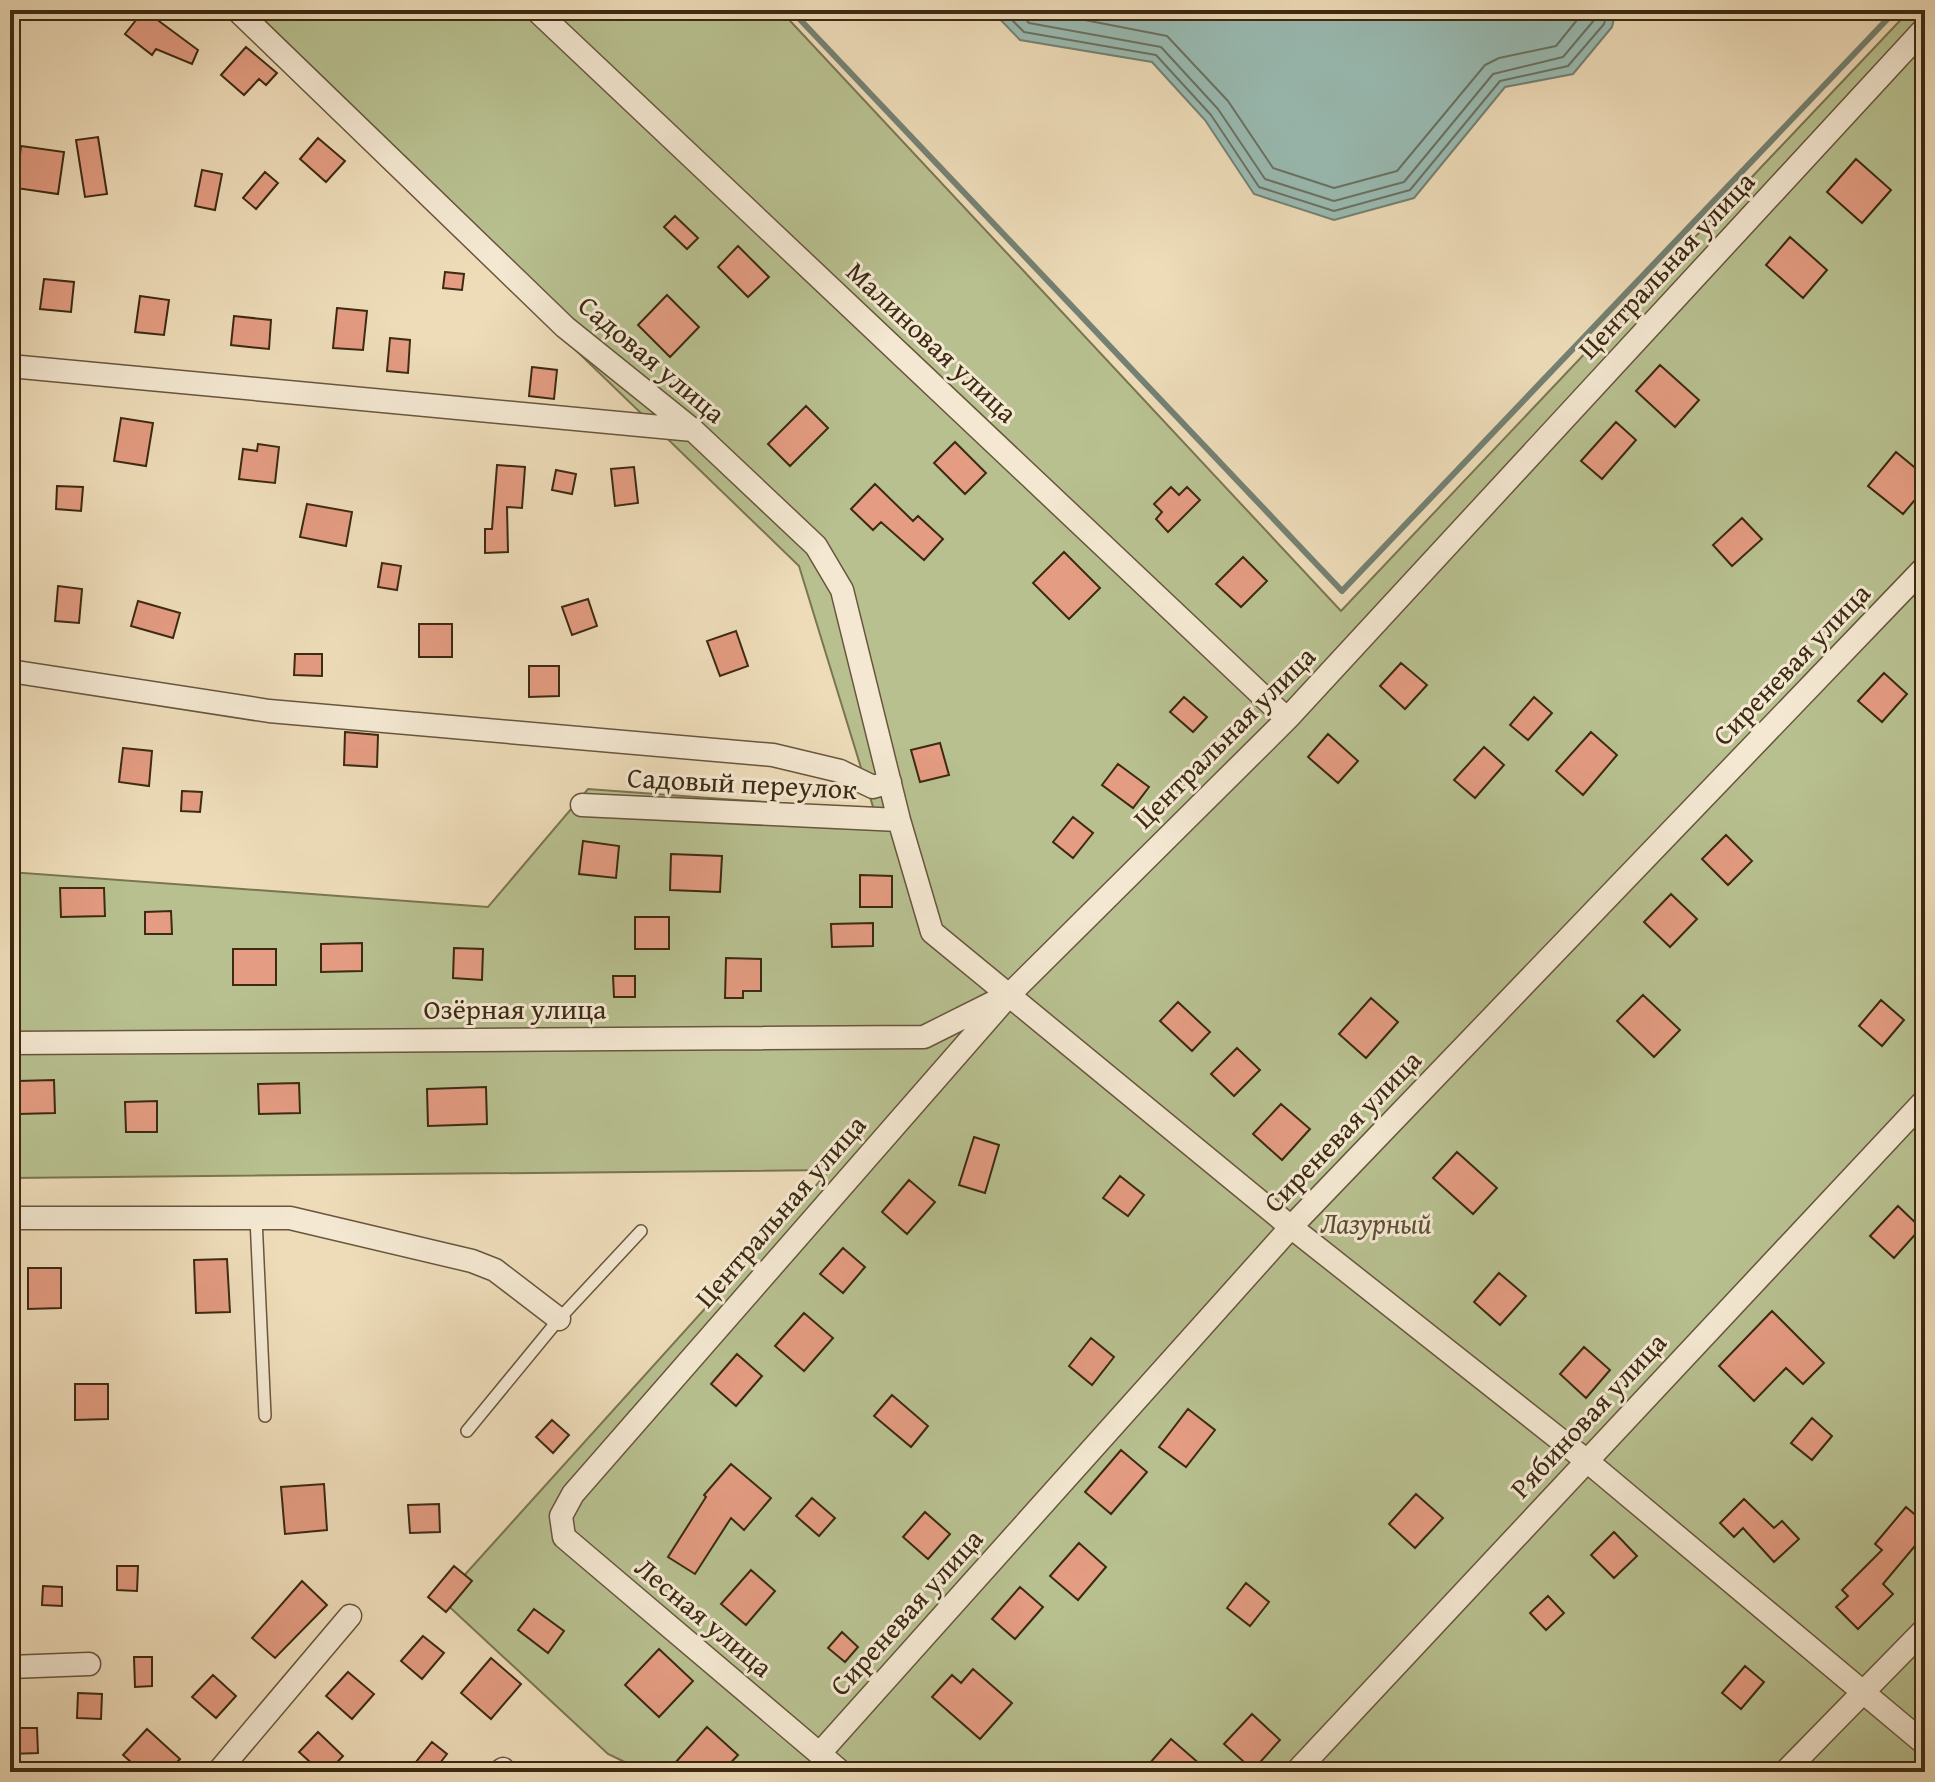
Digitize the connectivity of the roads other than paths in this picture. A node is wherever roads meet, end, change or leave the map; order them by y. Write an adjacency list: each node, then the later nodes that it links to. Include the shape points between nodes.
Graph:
1 (536, 10): 8 (street, Малиновая улица)
2 (244, 12): 5 (street, Садовая улица, via 565,327)
3 (1925, 28): 8 (street, Центральная улица)
4 (10, 366): 5 (street)
5 (693, 430): 9 (street, Садовая улица, via 816,546 842,590)
6 (1925, 567): 17 (street, Сиреневая улица)
7 (10, 671): 9 (street, via 269,711 773,755 840,771 873,787)
8 (1287, 719): 12 (street, Центральная улица)
9 (890, 782): 11 (street, Садовая улица)
10 (582, 805): 11 (street, Садовый переулок)
11 (899, 820): 12 (street, Садовая улица, via 932,932)
12 (1010, 994): 13 (street, Озёрная улица, via 924,1037); 17 (street, Садовая улица); 23 (street, Центральная улица)
13 (10, 1043)
14 (1925, 1100): 22 (street, Рябиновая улица)
15 (10, 1218): 16 (street)
16 (256, 1218): 19 (street, via 290,1218 472,1261 495,1270); 20 (lane)
17 (1291, 1227): 22 (street, Садовая улица); 30 (street, Сиреневая улица)
18 (641, 1231): 19 (lane)
19 (559, 1319): 21 (lane)
20 (265, 1416)
21 (467, 1431)
22 (1587, 1461): 28 (street, Садовая улица); 33 (street, Рябиновая улица)
23 (573, 1494): 30 (street, Лесная улица, via 561,1516 564,1537)
24 (350, 1616): 31 (street)
25 (1925, 1629): 28 (street)
26 (89, 1664): 27 (street)
27 (10, 1667)
28 (1863, 1695): 29 (street, Садовая улица); 34 (street)
29 (1925, 1744)
30 (820, 1753): 32 (street, Лесная улица)
31 (218, 1772)
32 (841, 1772)
33 (1296, 1772)
34 (1785, 1772)

